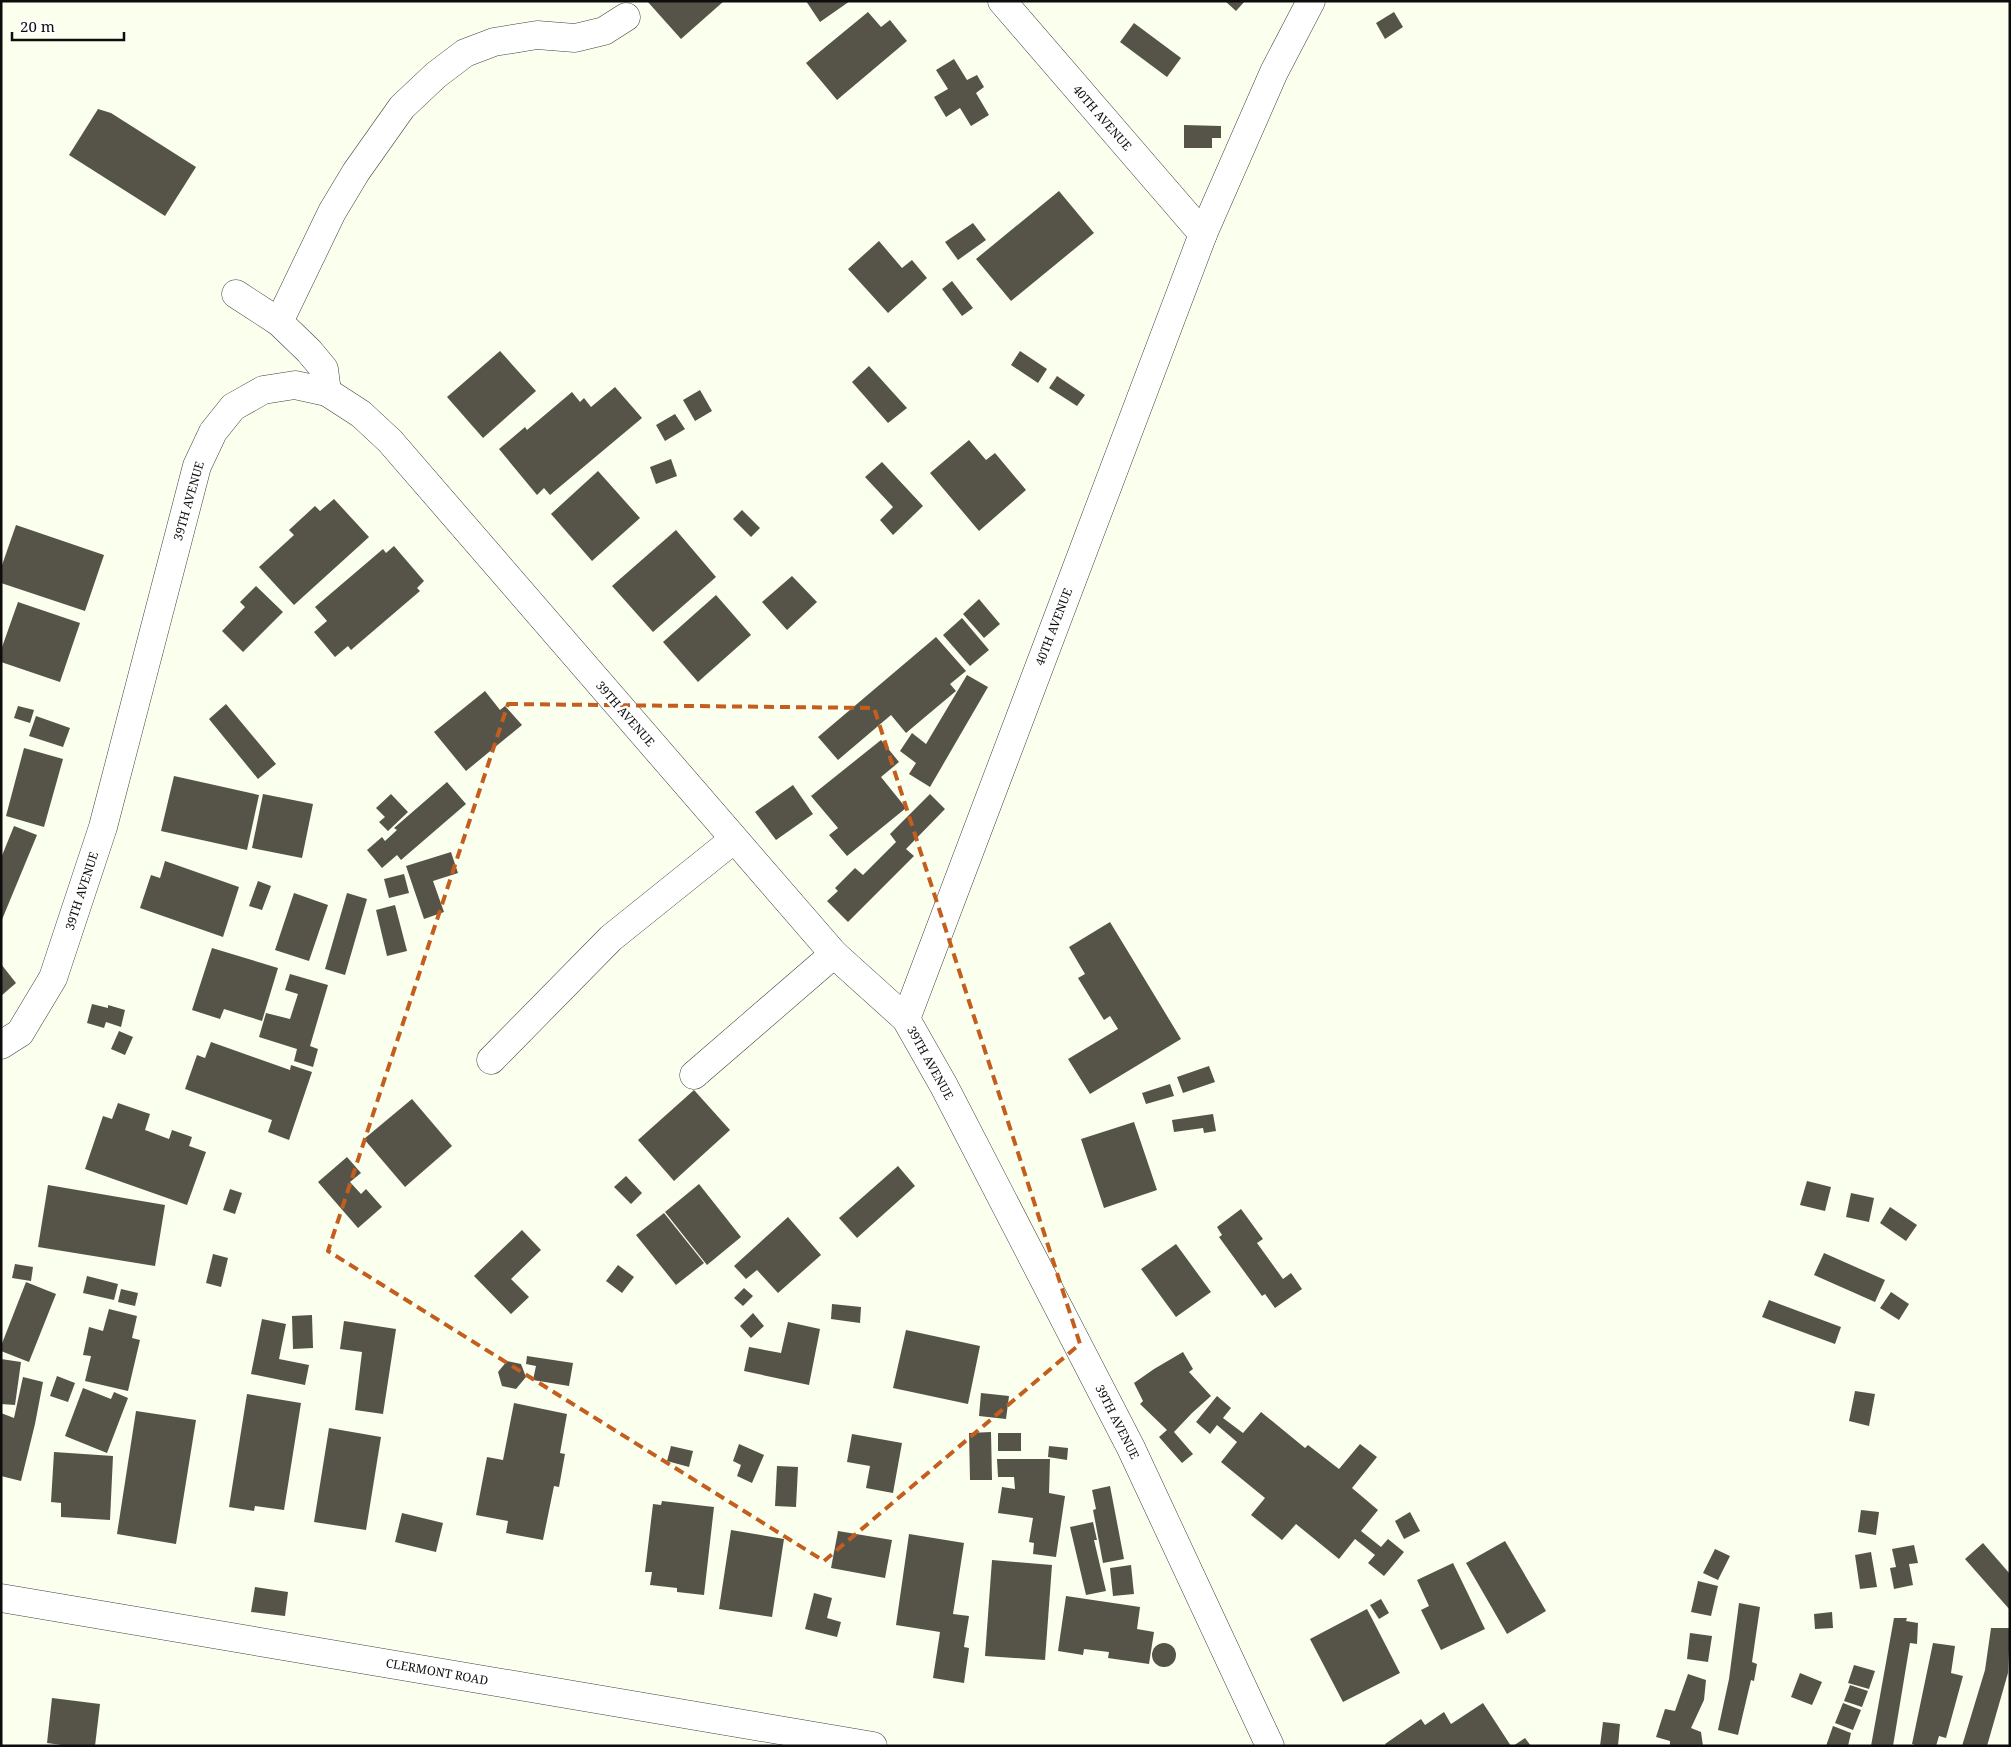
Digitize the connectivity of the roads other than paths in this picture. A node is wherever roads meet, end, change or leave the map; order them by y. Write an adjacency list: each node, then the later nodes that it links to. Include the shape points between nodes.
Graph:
1 (1002, 1): 4 (street, 40TH AVENUE)
2 (1311, 1): 4 (street, 40TH AVENUE, via 1274,72)
3 (626, 17): 6 (street, via 604,31 575,38 537,35 494,42 464,53 436,75 402,107 356,172 332,212)
4 (1203, 234): 10 (street, 40TH AVENUE)
5 (236, 294): 6 (street)
6 (279, 322): 7 (street, via 324,369)
7 (327, 392): 8 (street, 39TH AVENUE, via 361,414 390,441); 11 (street, 39TH AVENUE, via 295,385 263,390 232,407 213,432 197,466 104,827 53,978 20,1033)
8 (733, 840): 9 (street, 39TH AVENUE); 12 (street, via 611,938)
9 (834, 954): 10 (street, 39TH AVENUE); 13 (street)
10 (906, 1019): 16 (street, 39TH AVENUE, via 944,1086 1131,1448)
11 (1, 1045)
12 (491, 1060)
13 (694, 1075)
14 (1, 1598): 15 (street, CLERMONT ROAD)
15 (874, 1746)
16 (1270, 1746)

